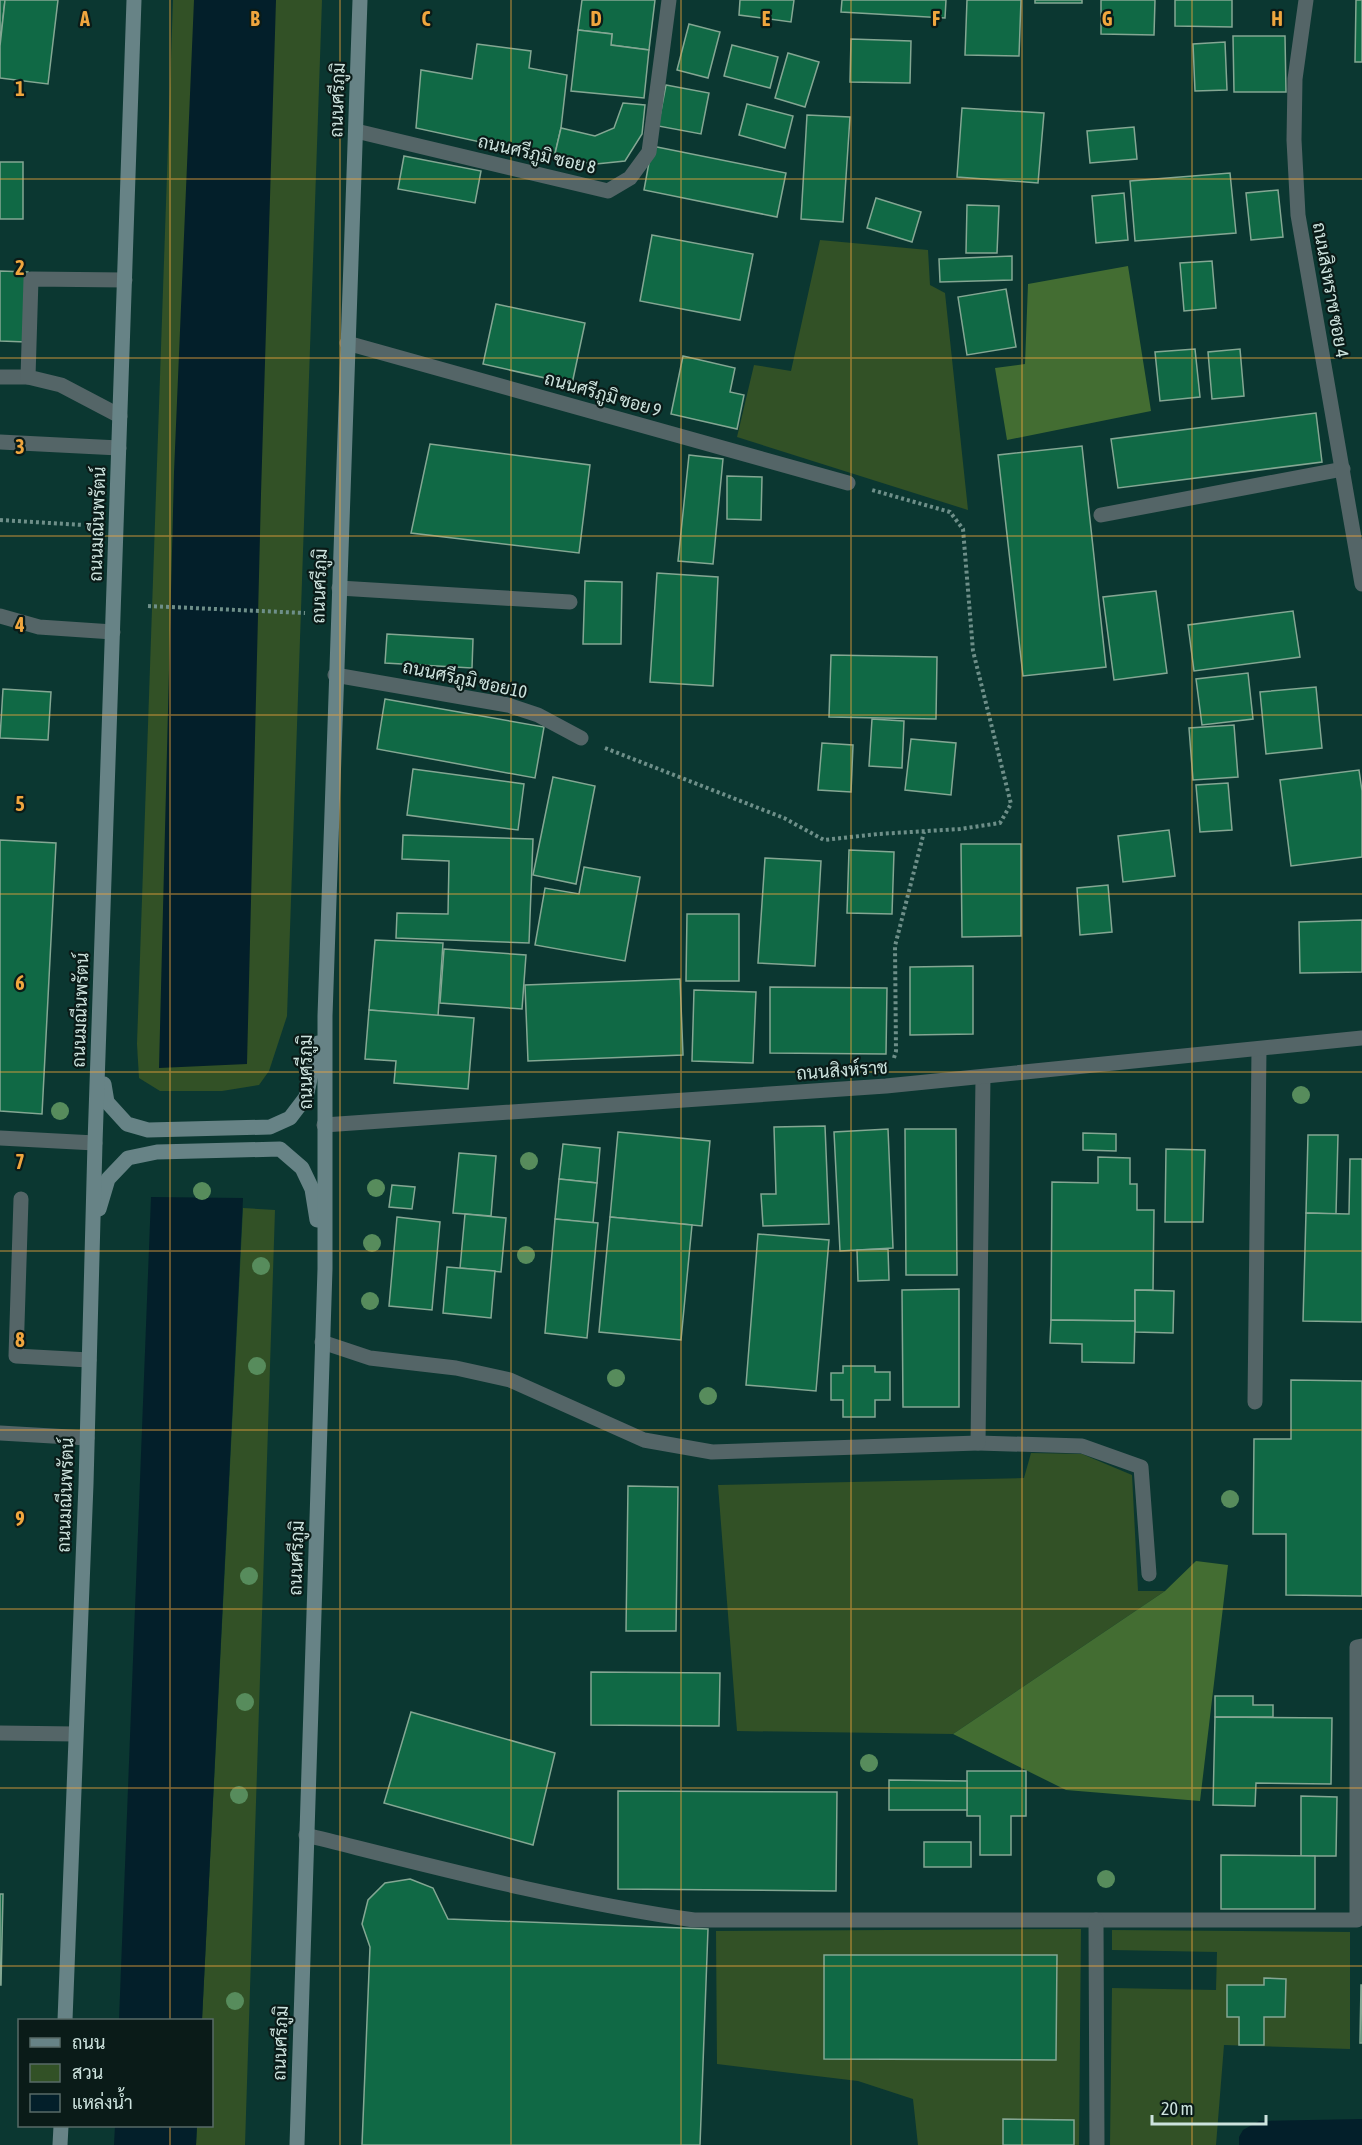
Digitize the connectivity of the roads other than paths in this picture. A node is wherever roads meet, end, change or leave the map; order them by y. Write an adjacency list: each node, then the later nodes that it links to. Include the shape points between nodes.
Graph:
1 (134, 0): 6 (main road, ถนนมณีนพรัตน์)
2 (360, 0): 5 (main road, ถนนศรีภูมิ)
3 (669, 0): 5 (street, ถนนศรีภูมิ ซอย 8, via 649,152 630,178 608,191)
4 (1306, 0): 13 (street, ถนนสิงหราช ซอย 4, via 1295,79 1298,215)
5 (356, 131): 7 (main road, ถนนศรีภูมิ)
6 (125, 280): 9 (street, via 31,279); 10 (main road, ถนนมณีนพรัตน์)
7 (347, 343): 14 (street, ถนนศรีภูมิ ซอย 9); 17 (main road, ถนนศรีภูมิ)
8 (0, 377): 9 (street)
9 (28, 377): 10 (street, via 61,385)
10 (120, 416): 12 (main road, ถนนมณีนพรัตน์)
11 (0, 442): 12 (street)
12 (119, 448): 20 (main road, ถนนมณีนพรัตน์)
13 (1343, 469): 15 (street); 16 (street, ถนนสิงหราช ซอย 4)
14 (848, 483)
15 (1101, 515)
16 (1362, 584)
17 (339, 588): 18 (street); 21 (main road, ถนนศรีภูมิ)
18 (570, 602)
19 (0, 616): 20 (street, via 39,627)
20 (113, 632): 25 (main road, ถนนมณีนพรัตน์)
21 (335, 675): 22 (street, ถนนศรีภูมิ ซอย10, via 508,705 538,715); 23 (main road, ถนนศรีภูมิ)
22 (581, 738)
23 (325, 1016): 25 (main road, via 306,1097 290,1118 270,1127 148,1130 127,1124 106,1102); 28 (main road, ถนนศรีภูมิ)
24 (1362, 1038): 26 (street, ถนนสิงห์ราช)
25 (99, 1042): 30 (main road, ถนนมณีนพรัตน์)
26 (1259, 1049): 27 (street, ถนนสิงห์ราช); 36 (street)
27 (983, 1077): 28 (street, ถนนสิงห์ราช); 39 (street)
28 (324, 1125): 33 (main road, ถนนศรีภูมิ)
29 (0, 1137): 30 (street)
30 (95, 1143): 32 (main road, ถนนมณีนพรัตน์)
31 (21, 1199): 35 (street, via 16,1356)
32 (93, 1232): 33 (main road, via 108,1179 128,1158 157,1152 280,1149 302,1168 312,1189); 35 (main road, ถนนมณีนพรัตน์)
33 (325, 1269): 34 (main road, ถนนศรีภูมิ)
34 (322, 1342): 39 (street, via 370,1358 456,1368 510,1380 644,1440 712,1452); 44 (main road, ถนนศรีภูมิ)
35 (89, 1360): 38 (main road, ถนนมณีนพรัตน์)
36 (1255, 1402)
37 (0, 1433): 38 (street)
38 (87, 1438): 43 (main road, ถนนมณีนพรัตน์)
39 (978, 1443): 40 (street, via 1082,1446 1141,1467)
40 (1149, 1574)
41 (1362, 1646): 45 (street, via 1357,1647 1357,1920)
42 (0, 1733): 43 (street)
43 (75, 1734): 46 (main road, ถนนมณีนพรัตน์)
44 (306, 1835): 45 (street, via 544,1894 694,1920); 49 (main road, ถนนศรีภูมิ)
45 (1096, 1920): 50 (street)
46 (65, 2019)
47 (61, 2127): 48 (main road)
48 (60, 2145)
49 (297, 2145)
50 (1097, 2145)

